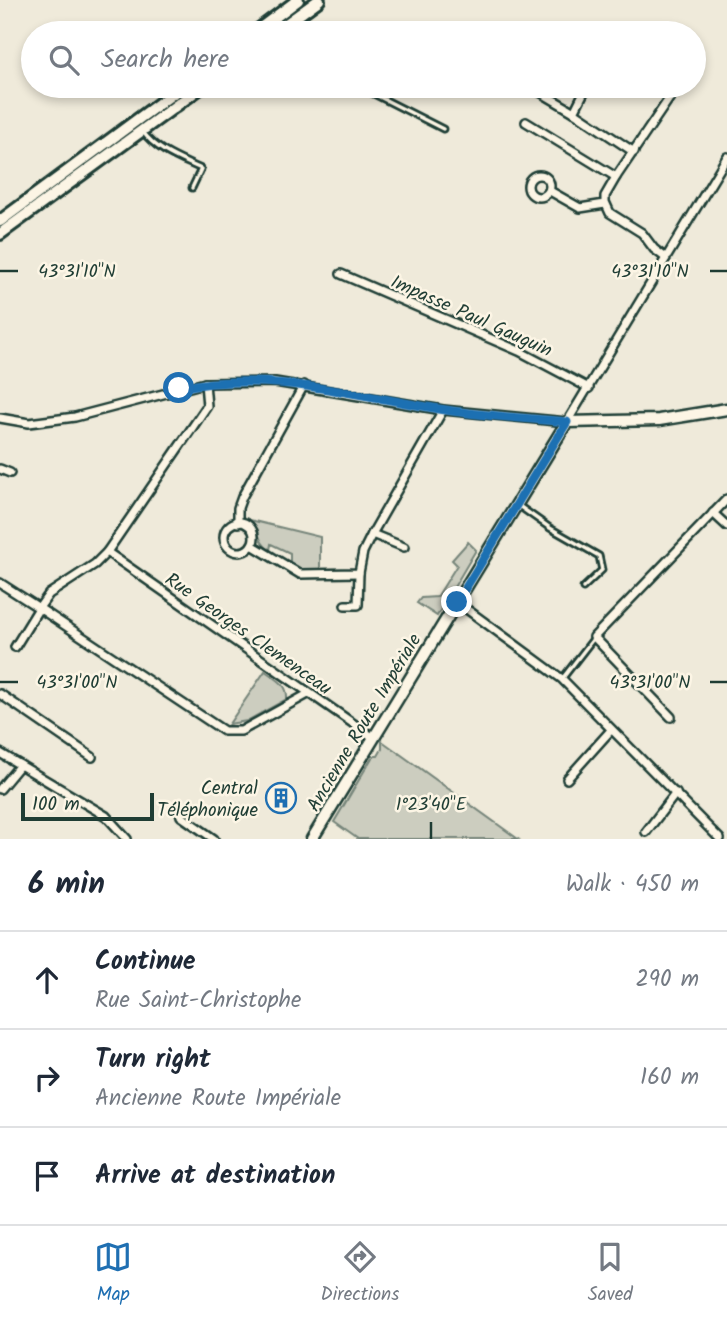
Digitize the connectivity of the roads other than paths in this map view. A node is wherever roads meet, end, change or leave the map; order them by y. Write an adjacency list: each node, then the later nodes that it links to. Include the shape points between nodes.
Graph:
1 (298, 0): 3 (main road)
2 (319, 0): 4 (main road)
3 (270, 21)
4 (290, 21)
5 (167, 98): 21 (main road)
6 (186, 98): 14 (main road)
7 (382, 98): 13 (lane)
8 (550, 98): 11 (street)
9 (581, 98): 11 (street)
10 (670, 98): 15 (street)
11 (574, 112): 15 (street)
12 (526, 122): 17 (street)
13 (443, 129)
14 (142, 130): 18 (lane, via 163,150 201,169); 22 (main road)
15 (634, 152): 17 (street)
16 (727, 157): 23 (street, Ancienne Route Impériale)
17 (616, 177): 20 (street)
18 (192, 188)
19 (550, 191): 20 (street, via 580,208)
20 (606, 204): 23 (street, via 610,213 642,233)
21 (0, 220)
22 (0, 234)
23 (666, 258): 27 (street, Ancienne Route Impériale)
24 (341, 274): 27 (street, Impasse Paul Gauguin, via 519,351)
25 (205, 383): 26 (street); 30 (street, via 75,417 29,423); 42 (street, via 207,405)
26 (304, 385): 29 (street); 37 (street, via 242,497)
27 (589, 388): 31 (street, Ancienne Route Impériale)
28 (727, 409): 31 (street, via 659,421)
29 (443, 410): 31 (street); 39 (street)
30 (0, 418)
31 (567, 422): 35 (street, Ancienne Route Impériale)
32 (0, 469): 33 (street)
33 (10, 473)
34 (727, 499): 36 (street)
35 (516, 504): 45 (lane, via 599,556 602,570); 46 (street, Ancienne Route Impériale)
36 (713, 513): 38 (street); 49 (street)
37 (239, 523): 40 (street, via 251,528); 40 (street, via 226,531 226,545 239,552)
38 (727, 526)
39 (372, 534): 41 (street); 43 (street)
40 (252, 545): 43 (street, via 300,574)
41 (404, 547)
42 (107, 552): 48 (street, via 49,594); 53 (street, Rue Georges Clemenceau)
43 (359, 573): 47 (street, via 358,605)
44 (0, 583): 48 (street)
45 (583, 588)
46 (457, 602): 51 (street); 56 (street, Ancienne Route Impériale)
47 (345, 605)
48 (39, 608): 50 (street); 53 (street, via 224,731 241,731)
49 (594, 638): 51 (lane); 54 (street)
50 (15, 647)
51 (562, 679): 55 (street)
52 (0, 694): 58 (street)
53 (308, 694): 56 (street, Rue Georges Clemenceau)
54 (671, 717)
55 (611, 730): 60 (street); 62 (street)
56 (374, 738): 67 (street, Ancienne Route Impériale)
57 (0, 753): 59 (street)
58 (92, 757)
59 (20, 765): 61 (street); 65 (street, via 106,816)
60 (567, 779)
61 (0, 789)
62 (676, 793): 64 (street); 68 (street)
63 (180, 811): 66 (street)
64 (646, 832)
65 (127, 839)
66 (214, 839)
67 (312, 839)
68 (720, 839)

